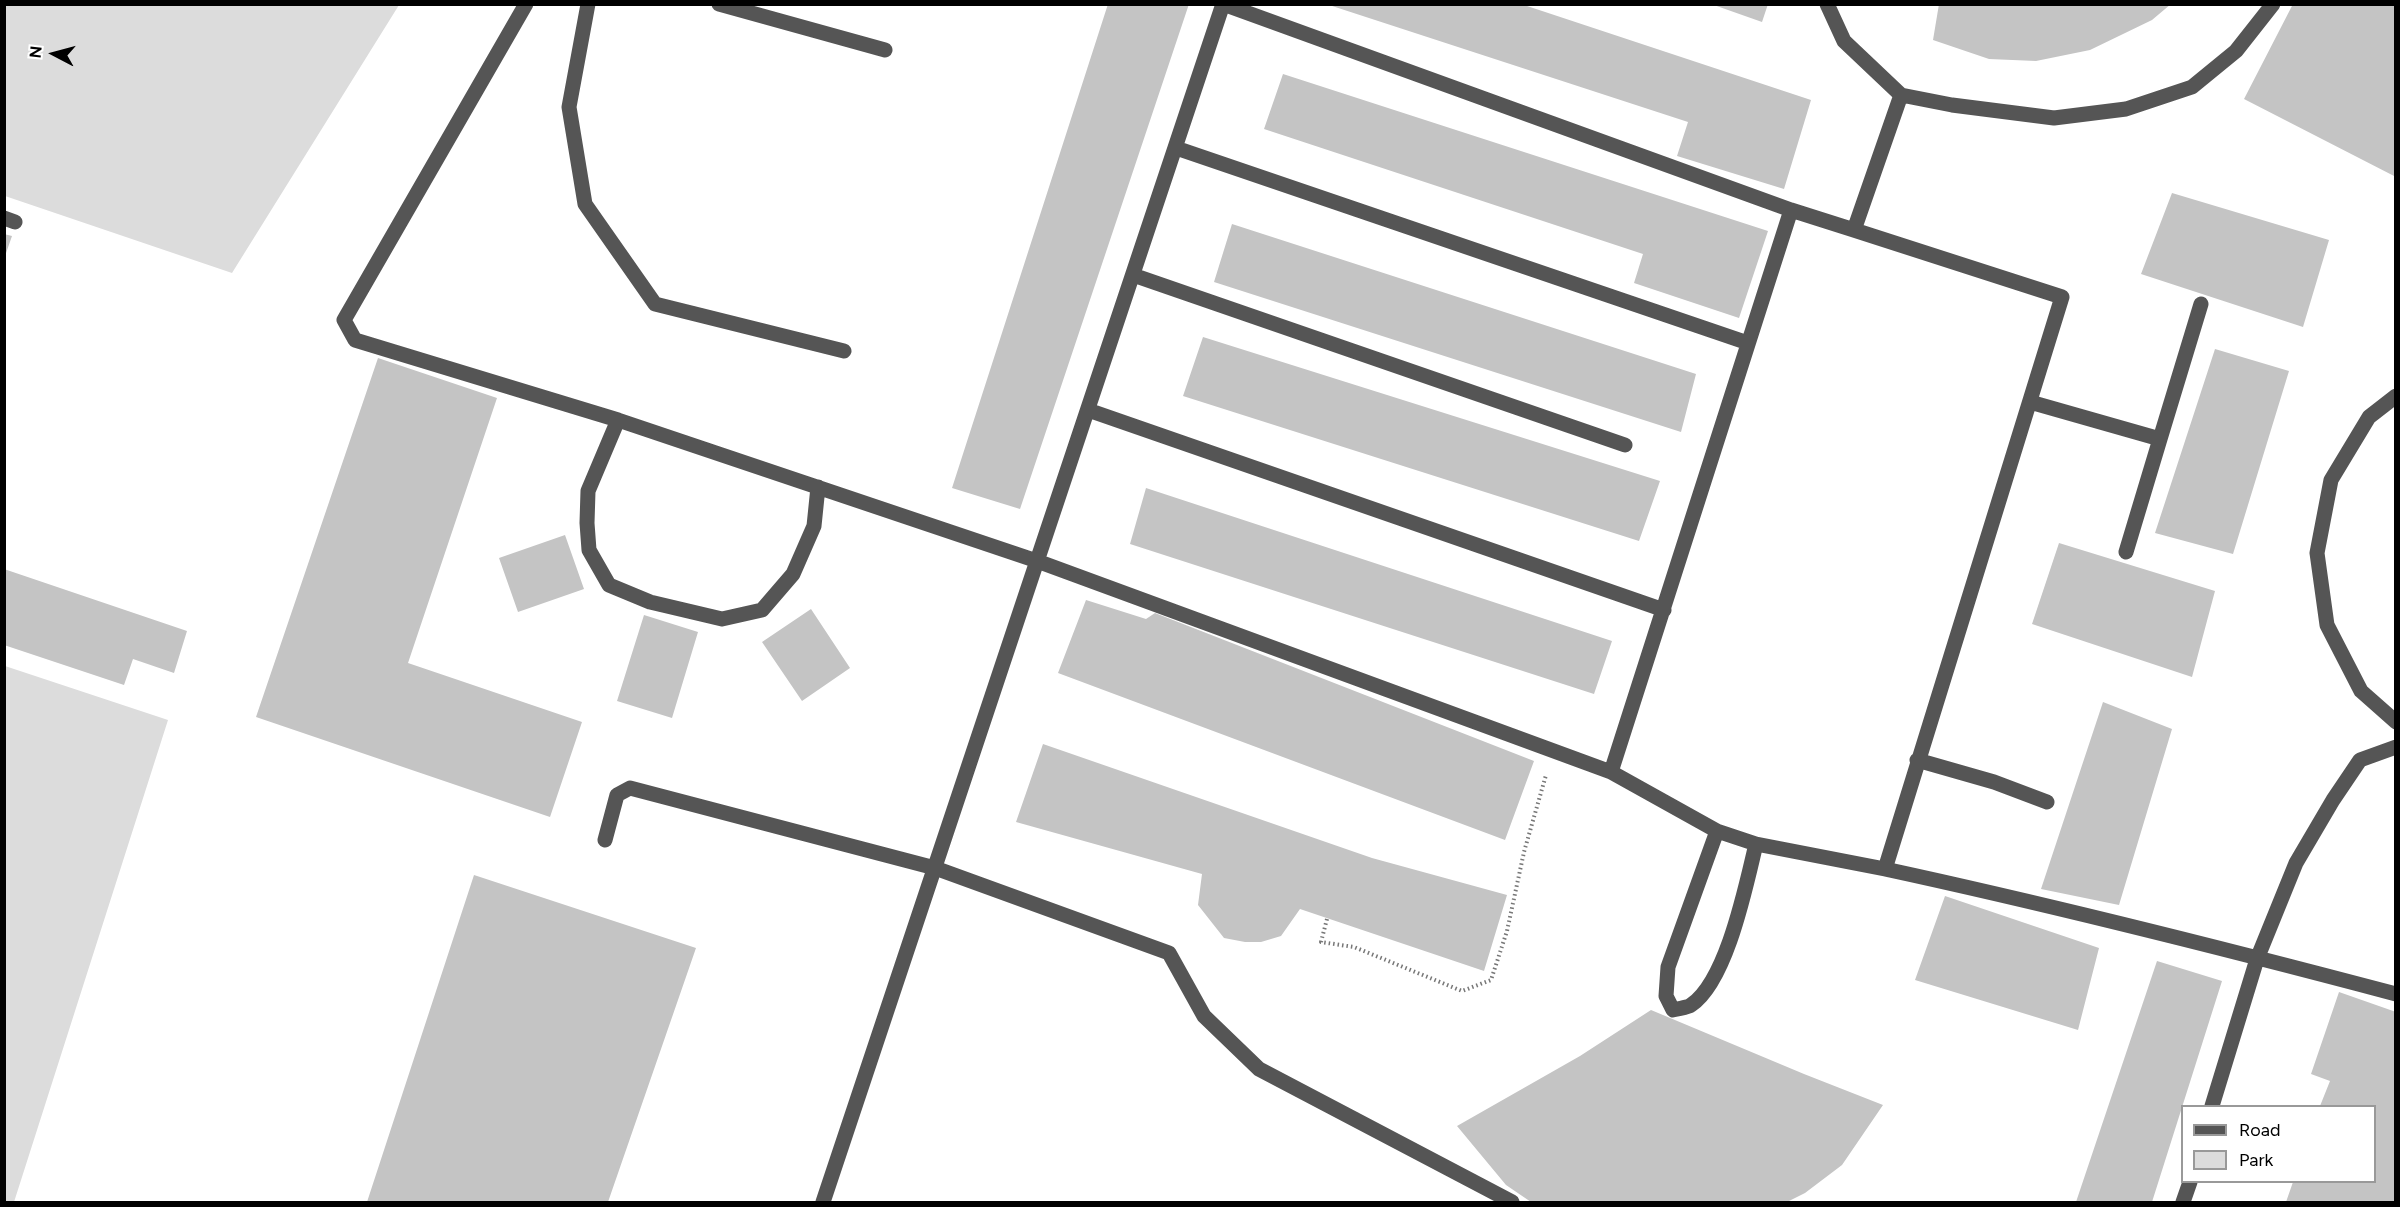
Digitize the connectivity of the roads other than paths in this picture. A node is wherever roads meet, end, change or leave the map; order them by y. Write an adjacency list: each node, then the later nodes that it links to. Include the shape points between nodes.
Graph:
1 (526, 4): 18 (lane, via 344,320 355,340)
2 (588, 4): 14 (lane, via 569,107 585,204 655,304)
3 (719, 4): 6 (lane)
4 (1827, 4): 7 (lane, via 1844,41)
5 (2273, 4): 7 (lane, via 2236,51 2192,87 2126,109 2055,118)
6 (885, 50)
7 (1901, 95): 10 (lane)
8 (1176, 148): 9 (lane, via 1223,4); 11 (lane); 13 (lane)
9 (1791, 210): 10 (lane); 13 (lane)
10 (1854, 230): 16 (lane, via 2062,297)
11 (1133, 275): 17 (lane); 20 (lane)
12 (2201, 303): 19 (lane)
13 (1748, 343): 24 (lane)
14 (844, 351)
15 (2396, 396): 25 (lane, via 2369,417 2331,480 2317,553 2327,626 2361,691)
16 (2030, 402): 19 (lane); 27 (lane)
17 (1088, 410): 23 (lane); 24 (lane)
18 (618, 420): 21 (lane); 21 (lane, via 588,490 589,550 609,585 650,602 722,619 762,610 794,574 814,526)
19 (2160, 439): 22 (lane)
20 (1625, 445)
21 (818, 487): 23 (lane)
22 (2126, 552)
23 (1037, 561): 28 (lane); 33 (lane)
24 (1664, 610): 28 (lane)
25 (2396, 722)
26 (2396, 747): 35 (lane, via 2360,760 2333,800 2296,863)
27 (1917, 760): 29 (lane); 34 (lane)
28 (1611, 772): 30 (lane)
29 (2047, 802)
30 (1717, 831): 32 (lane); 32 (lane, via 1668,967 1666,996 1673,1010 1690,1006 1712,983 1739,911)
31 (605, 840): 33 (lane, via 617,795 630,788)
32 (1756, 844): 34 (lane)
33 (935, 867): 39 (lane); 40 (lane, via 1169,952 1204,1016 1259,1069)
34 (1885, 869): 35 (lane, via 2026,899)
35 (2257, 959): 36 (lane); 37 (lane)
36 (2396, 994)
37 (2213, 1105)
38 (2190, 1183): 41 (lane)
39 (823, 1203)
40 (1512, 1203)
41 (2183, 1203)

